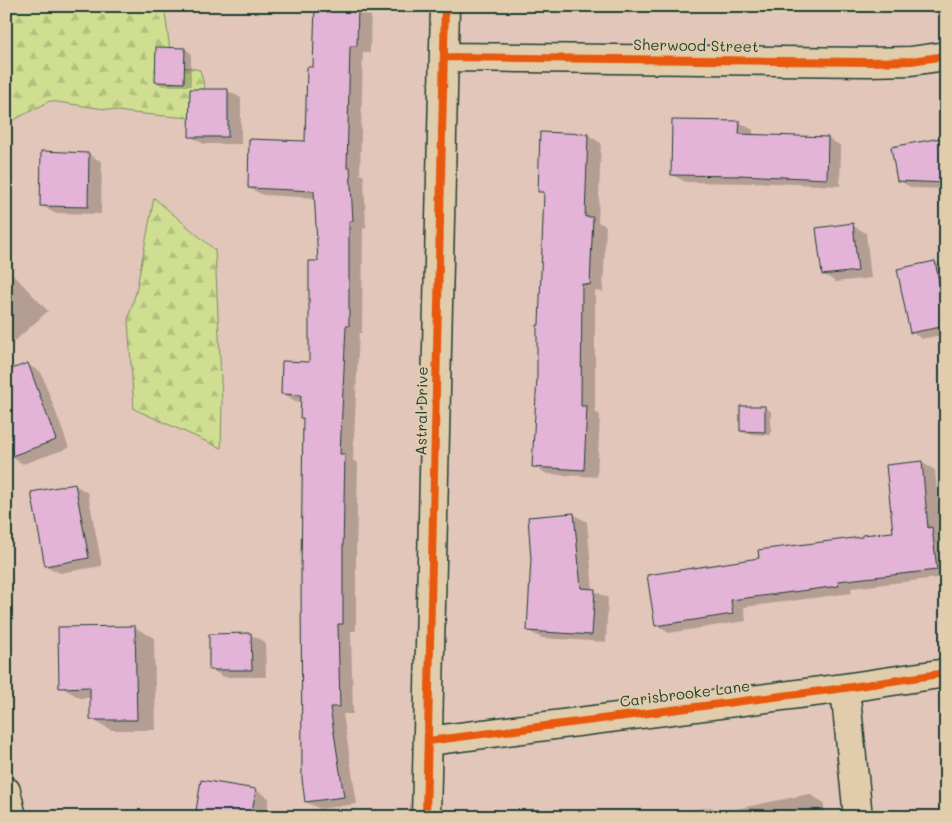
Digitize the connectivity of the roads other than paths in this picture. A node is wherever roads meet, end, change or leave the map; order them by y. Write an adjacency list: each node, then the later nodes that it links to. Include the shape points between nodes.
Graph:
1 (445, 6): 3 (street, Astral Drive)
2 (946, 56): 3 (street, Sherwood Street, via 868,62)
3 (445, 57): 6 (street, Astral Drive)
4 (946, 673): 5 (street, Carisbrooke Lane)
5 (845, 688): 6 (street, Carisbrooke Lane); 10 (street)
6 (428, 741): 9 (street, Astral Drive)
7 (6, 791): 8 (street)
8 (12, 817)
9 (426, 817)
10 (858, 817)

